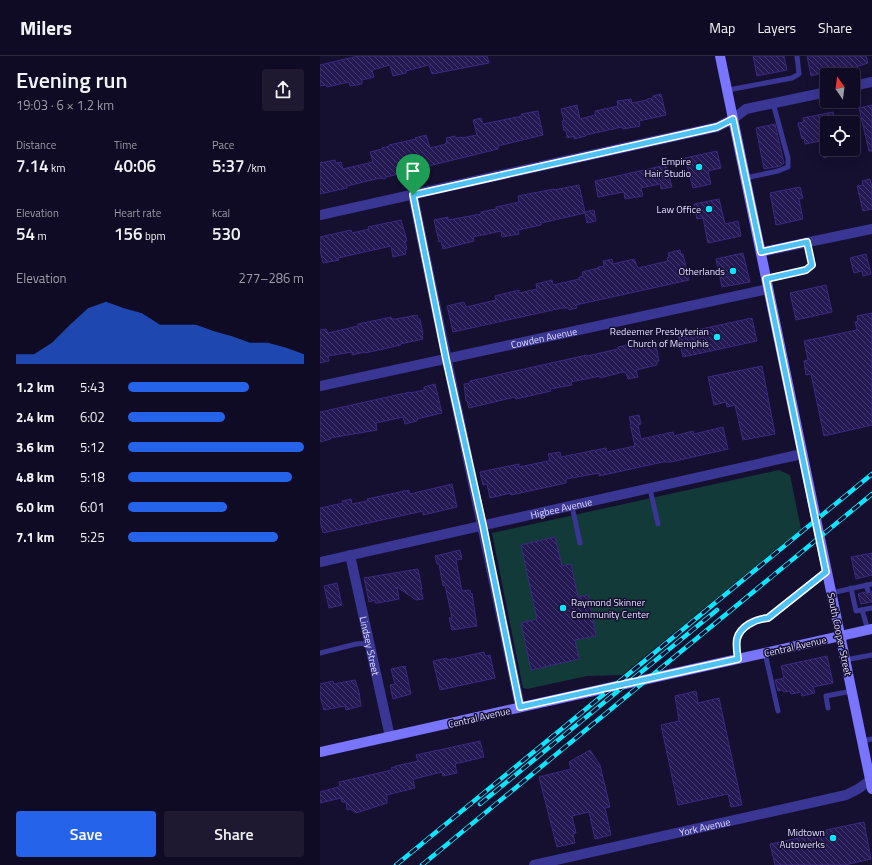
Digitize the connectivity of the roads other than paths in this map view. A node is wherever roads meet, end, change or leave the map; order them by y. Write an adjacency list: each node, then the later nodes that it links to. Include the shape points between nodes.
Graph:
1 (720, 56): 5 (main road, South Cooper Street)
2 (797, 56): 5 (lane, via 799,74 792,78)
3 (872, 82): 4 (street)
4 (860, 85)
5 (728, 90): 8 (main road, South Cooper Street)
6 (820, 93): 7 (street)
7 (773, 103): 8 (street, via 746,109); 9 (lane, via 788,158 788,167)
8 (733, 119): 9 (main road, South Cooper Street); 10 (street, via 717,127)
9 (746, 178): 14 (main road, South Cooper Street)
10 (413, 195): 11 (street); 16 (street)
11 (320, 215)
12 (872, 229): 13 (street)
13 (807, 242): 14 (street); 15 (lane, via 812,265 806,270)
14 (761, 252): 15 (main road, South Cooper Street)
15 (767, 284): 16 (street, Cowden Avenue); 18 (main road, South Cooper Street)
16 (446, 359): 17 (street, Cowden Avenue); 22 (street)
17 (320, 386)
18 (802, 454): 19 (street, Higbee Avenue); 26 (main road, South Cooper Street)
19 (650, 489): 20 (street, Higbee Avenue); 21 (lane)
20 (572, 506): 22 (street, Higbee Avenue); 23 (lane)
21 (658, 524)
22 (483, 525): 24 (street, Higbee Avenue); 42 (street)
23 (580, 543)
24 (350, 555): 25 (street, Higbee Avenue); 35 (street, Lindsey Street)
25 (320, 562)
26 (826, 572): 30 (main road, South Cooper Street); 39 (lane, via 768,618 759,619 746,626 737,638)
27 (869, 584): 28 (lane); 29 (lane)
28 (851, 588): 30 (lane); 32 (lane, via 856,611)
29 (868, 592)
30 (831, 593): 34 (main road, South Cooper Street)
31 (872, 605): 32 (lane)
32 (862, 610): 33 (lane)
33 (870, 629): 34 (main road, Central Avenue)
34 (840, 636): 37 (main road, Central Avenue); 40 (main road, South Cooper Street)
35 (370, 643): 36 (lane); 45 (street, Lindsey Street)
36 (320, 653)
37 (765, 653): 39 (main road, Central Avenue); 44 (lane)
38 (872, 655): 40 (lane)
39 (738, 659): 42 (main road, Central Avenue)
40 (845, 660): 41 (main road, South Cooper Street)
41 (852, 691): 43 (lane, via 826,696); 46 (main road, South Cooper Street)
42 (520, 707): 45 (main road, Central Avenue)
43 (828, 708)
44 (778, 711)
45 (390, 737): 47 (main road, Central Avenue)
46 (867, 740): 48 (main road, South Cooper Street)
47 (320, 752)
48 (871, 783): 49 (street, York Avenue, via 846,794)
49 (549, 863): 50 (street, York Avenue)
50 (534, 865)

